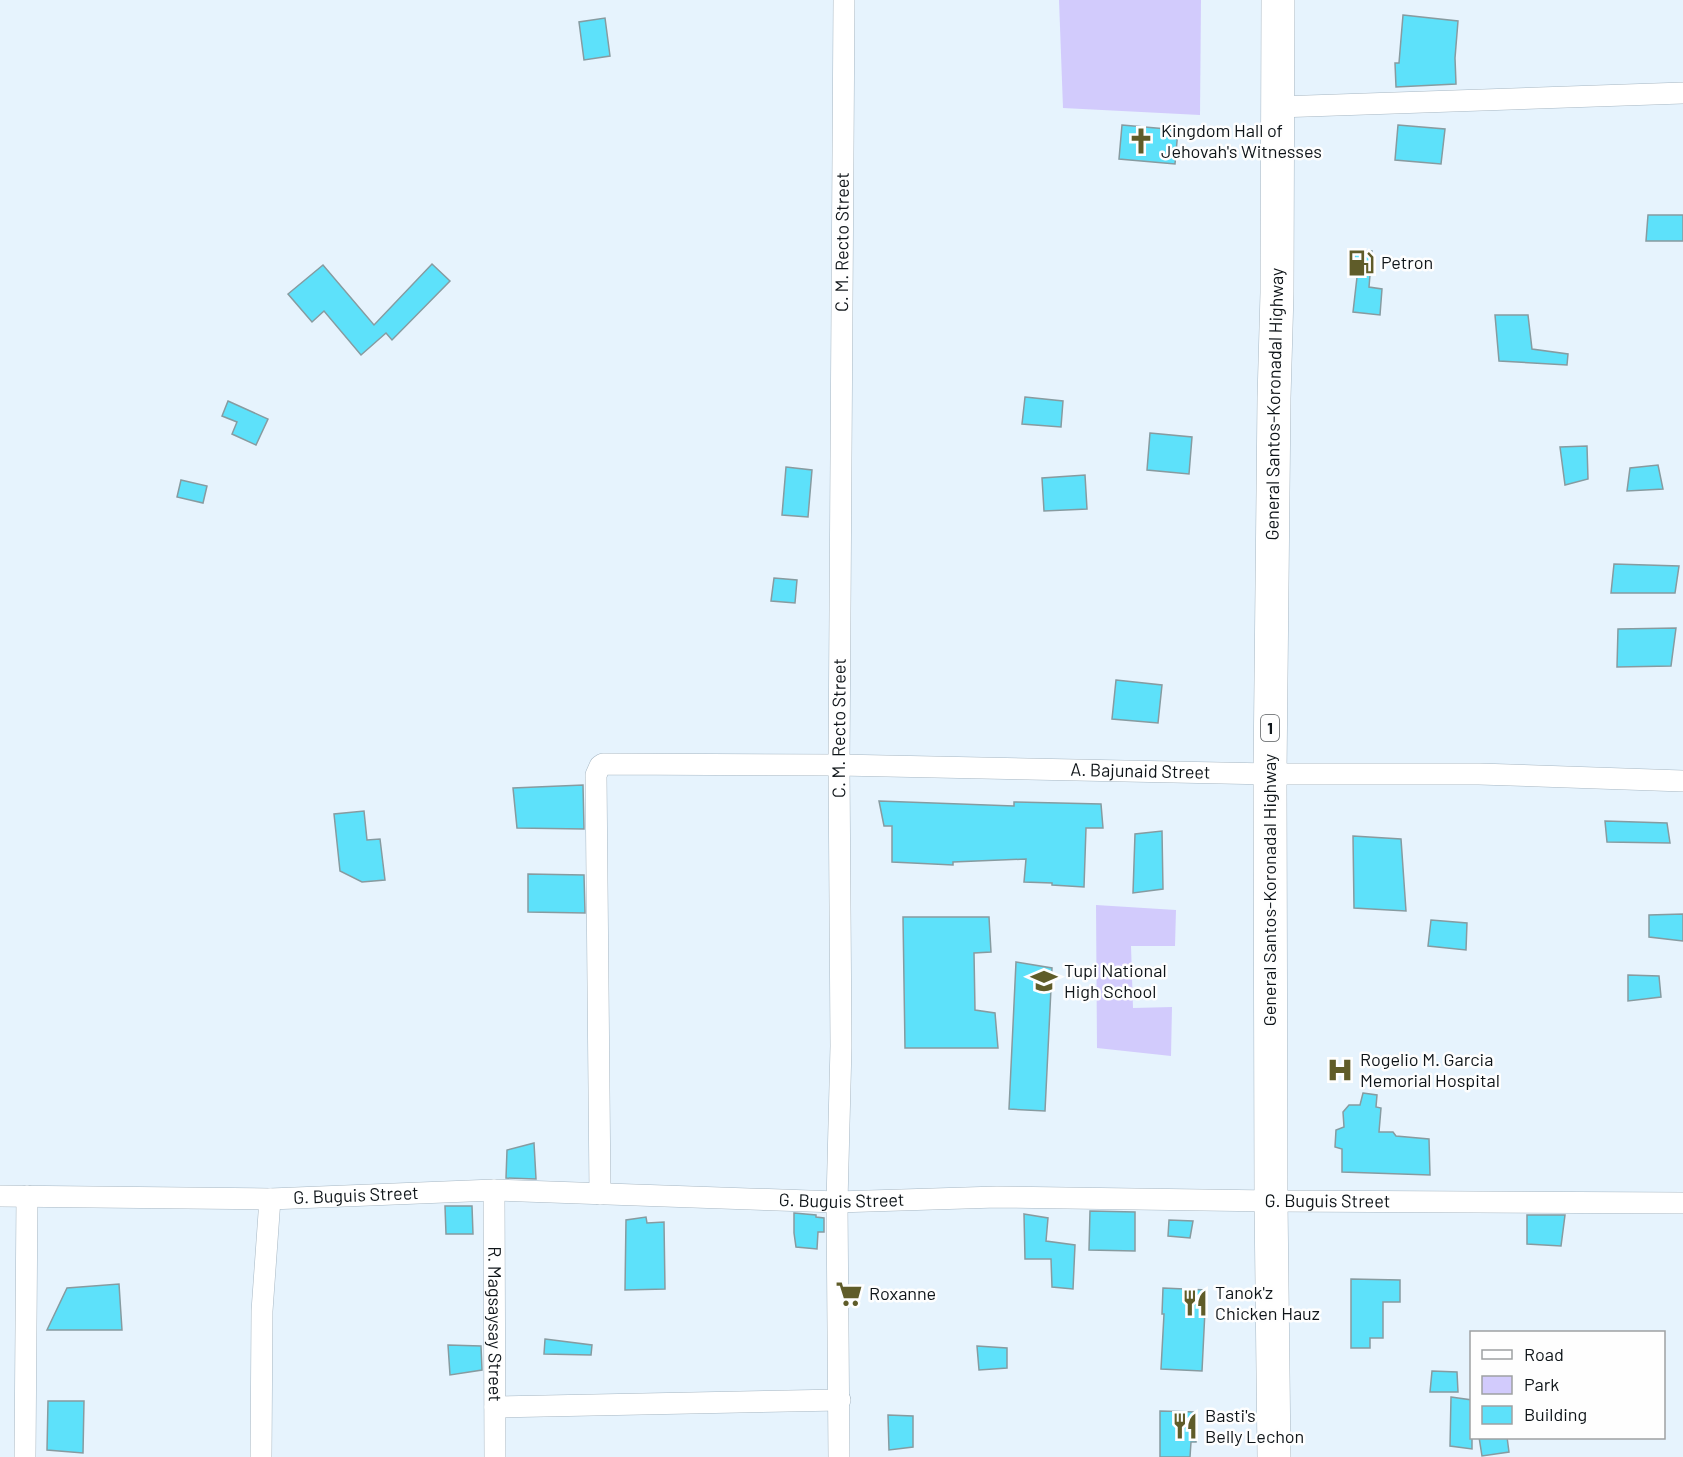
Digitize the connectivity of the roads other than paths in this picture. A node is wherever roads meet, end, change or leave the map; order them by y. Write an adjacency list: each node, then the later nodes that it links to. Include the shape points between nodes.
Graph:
1 (844, 0): 5 (street, C. M. Recto Street)
2 (1278, 0): 4 (highway, General Santos-Koronadal Highway / 1)
3 (1683, 93): 4 (street)
4 (1278, 107): 6 (highway, General Santos-Koronadal Highway / 1)
5 (839, 765): 6 (street, A. Bajunaid Street); 9 (street, A. Bajunaid Street, via 600,766 596,775); 13 (street, C. M. Recto Street, via 841,1046)
6 (1270, 774): 7 (street, A. Bajunaid Street, via 1479,774); 14 (highway, General Santos-Koronadal Highway / 1)
7 (1683, 781)
8 (494, 1190): 9 (street, G. Buguis Street); 12 (street, G. Buguis Street); 17 (street, R. Magsaysay Street)
9 (600, 1194): 13 (street, G. Buguis Street)
10 (0, 1196): 11 (street, G. Buguis Street)
11 (27, 1197): 12 (street, G. Buguis Street); 18 (street)
12 (270, 1199): 19 (street, via 262,1311)
13 (837, 1202): 14 (street, G. Buguis Street, via 997,1197); 16 (street, C. M. Recto Street)
14 (1270, 1202): 15 (street, G. Buguis Street); 22 (highway, General Santos-Koronadal Highway / 1)
15 (1683, 1203)
16 (840, 1400): 17 (street); 21 (street, C. M. Recto Street)
17 (495, 1407): 20 (street, R. Magsaysay Street)
18 (25, 1457)
19 (261, 1457)
20 (495, 1457)
21 (840, 1457)
22 (1274, 1457)

